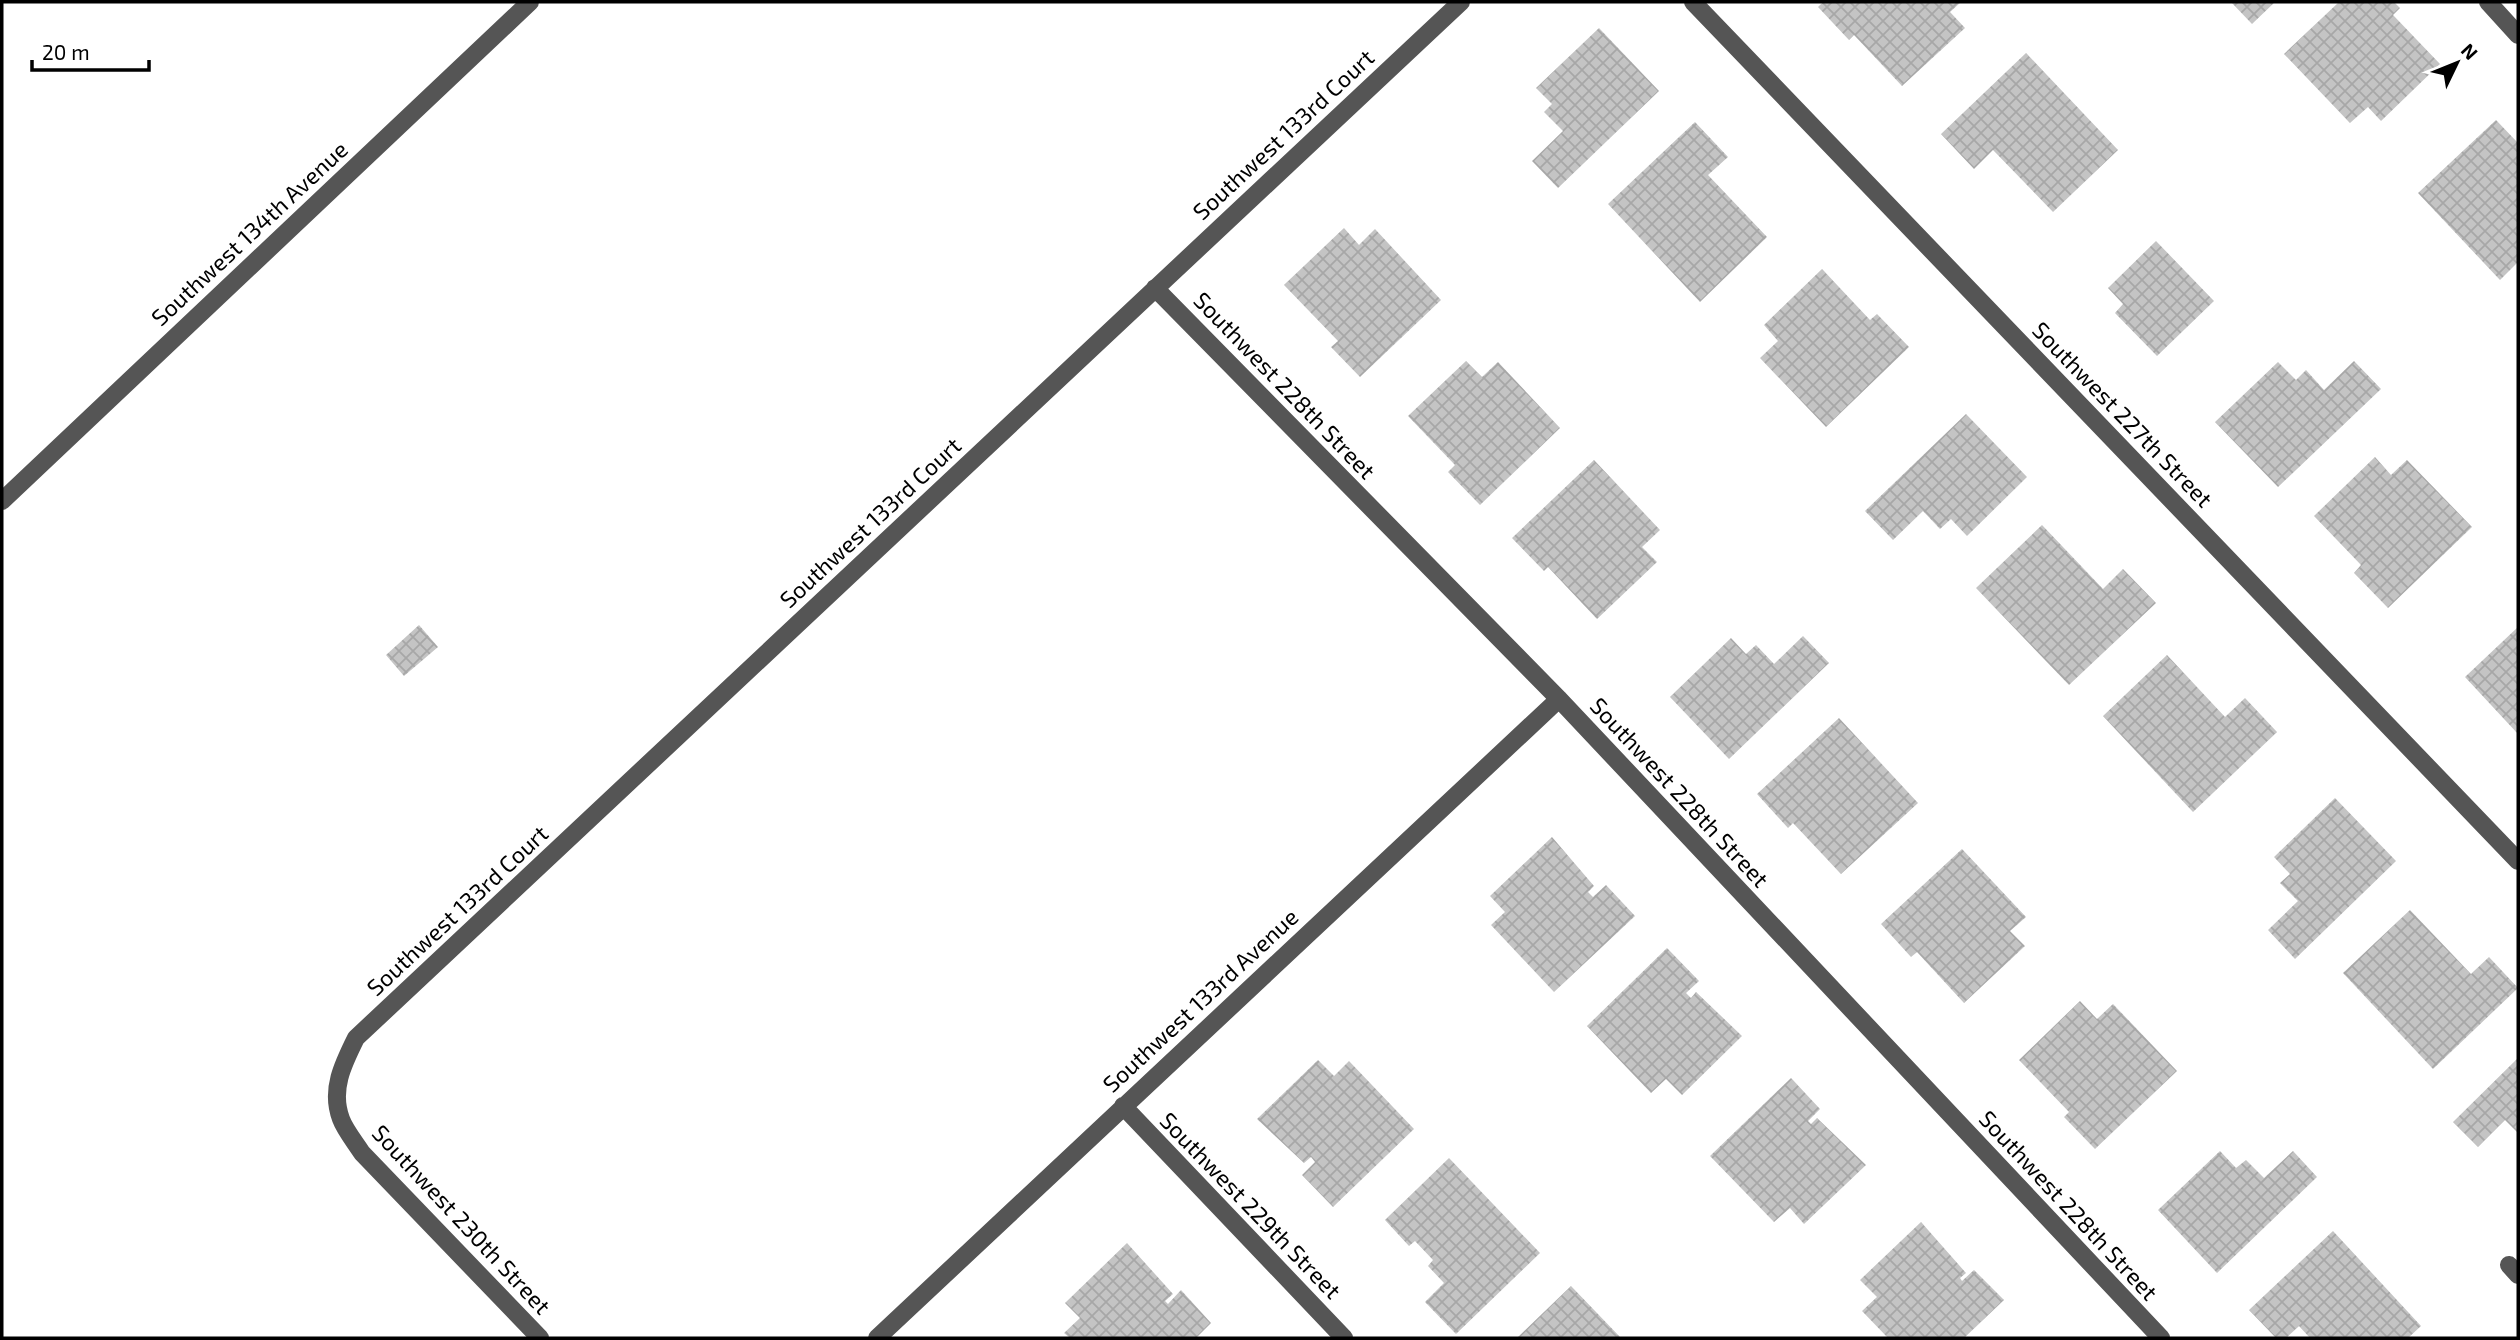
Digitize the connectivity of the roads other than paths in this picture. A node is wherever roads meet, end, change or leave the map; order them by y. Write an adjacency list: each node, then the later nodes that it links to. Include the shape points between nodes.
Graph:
1 (530, 2): 7 (street, Southwest 134th Avenue)
2 (1461, 2): 6 (street, Southwest 133rd Court)
3 (1693, 2): 9 (street, Southwest 227th Street)
4 (2488, 2): 5 (street)
5 (2518, 35)
6 (1155, 288): 8 (street, Southwest 228th Street); 10 (street, Southwest 133rd Court, via 356,1038 342,1066)
7 (2, 501)
8 (1559, 699): 11 (street, Southwest 133rd Avenue); 15 (street, Southwest 228th Street)
9 (2518, 861)
10 (336, 1093): 12 (street, Southwest 230th Street, via 341,1120 362,1153)
11 (1123, 1106): 13 (street, Southwest 133rd Avenue); 14 (street, Southwest 229th Street)
12 (540, 1338)
13 (877, 1338)
14 (1345, 1338)
15 (2161, 1338)

